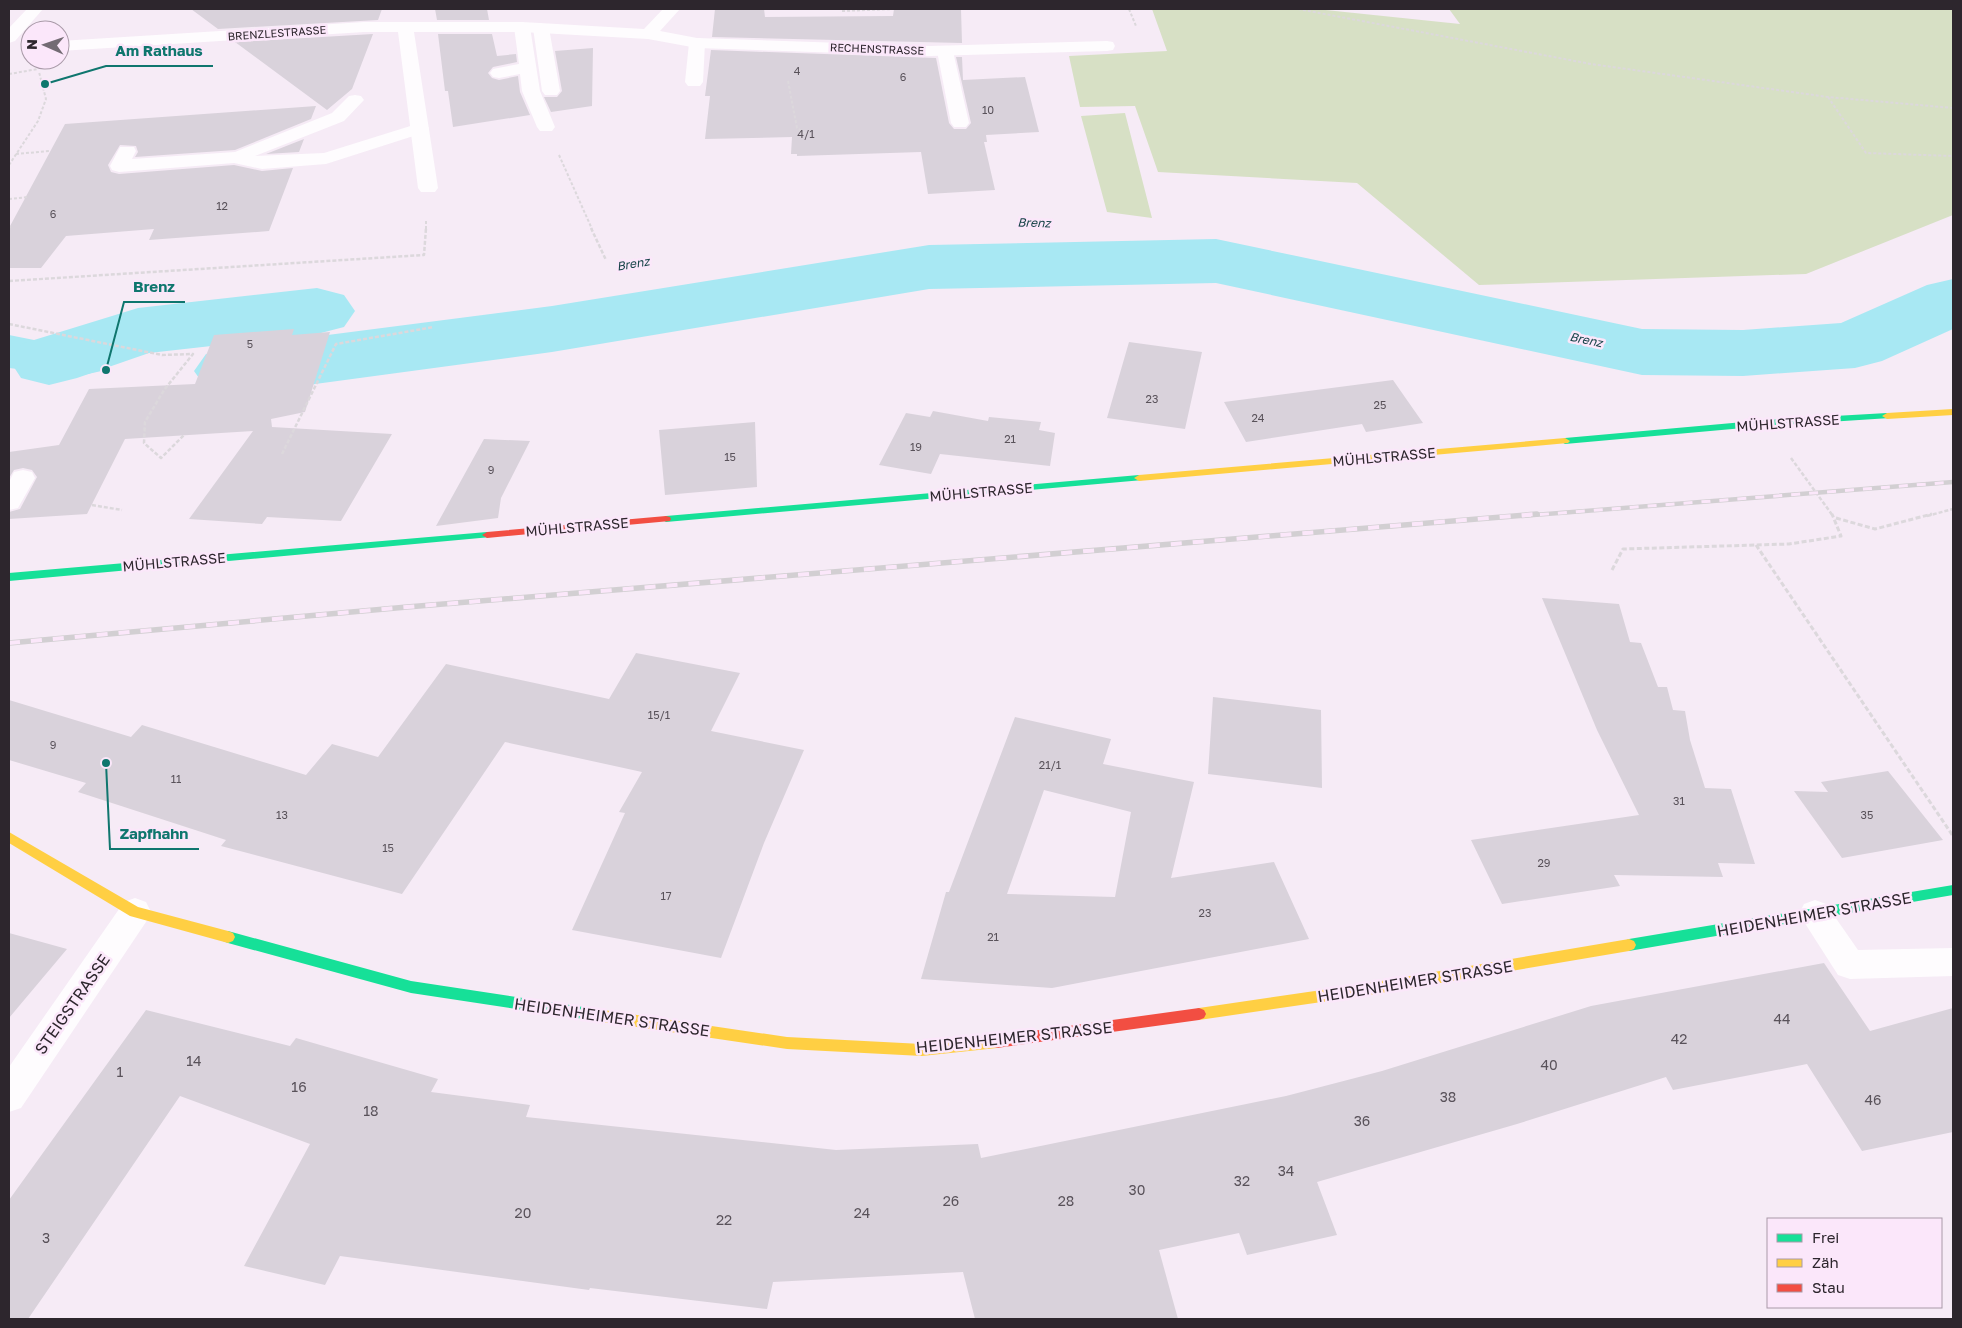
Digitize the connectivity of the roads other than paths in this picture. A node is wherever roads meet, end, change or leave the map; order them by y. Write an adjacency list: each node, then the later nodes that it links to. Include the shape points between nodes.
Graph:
1 (35, 9): 8 (street)
2 (672, 9): 6 (street)
3 (405, 27): 4 (street, BRENZLESTRASSE); 9 (street, BRENZLESTRASSE); 19 (street)
4 (522, 27): 5 (street, BRENZLESTRASSE); 12 (street)
5 (541, 28): 6 (street, BRENZLESTRASSE); 15 (street)
6 (648, 34): 7 (street, RECHENSTRASSE)
7 (697, 43): 11 (street, RECHENSTRASSE); 14 (street)
8 (13, 44)
9 (70, 45)
10 (1107, 46): 11 (street, RECHENSTRASSE)
11 (945, 51): 17 (street)
12 (528, 67): 13 (street); 18 (street, via 532,91)
13 (499, 73)
14 (694, 82)
15 (551, 91)
16 (355, 100): 21 (street, via 338,117)
17 (960, 123)
18 (546, 127)
19 (420, 128): 21 (street, via 326,158 262,163 242,161); 22 (street)
20 (127, 151): 21 (street, via 119,166)
21 (241, 157)
22 (428, 188)
23 (1953, 412): 26 (street, MÜHLSTRASSE, via 1766,424)
24 (23, 478): 25 (street)
25 (9, 502)
26 (9, 577)
27 (9, 837): 29 (street, HEIDENHEIMER STRASSE)
28 (1953, 890): 30 (street, HEIDENHEIMER STRASSE)
29 (135, 912): 30 (street, HEIDENHEIMER STRASSE, via 410,987 786,1043 922,1050 1032,1038 1363,990); 32 (street, STEIGSTRASSE)
30 (1815, 914): 31 (street, via 1850,965)
31 (1953, 962)
32 (9, 1096)

